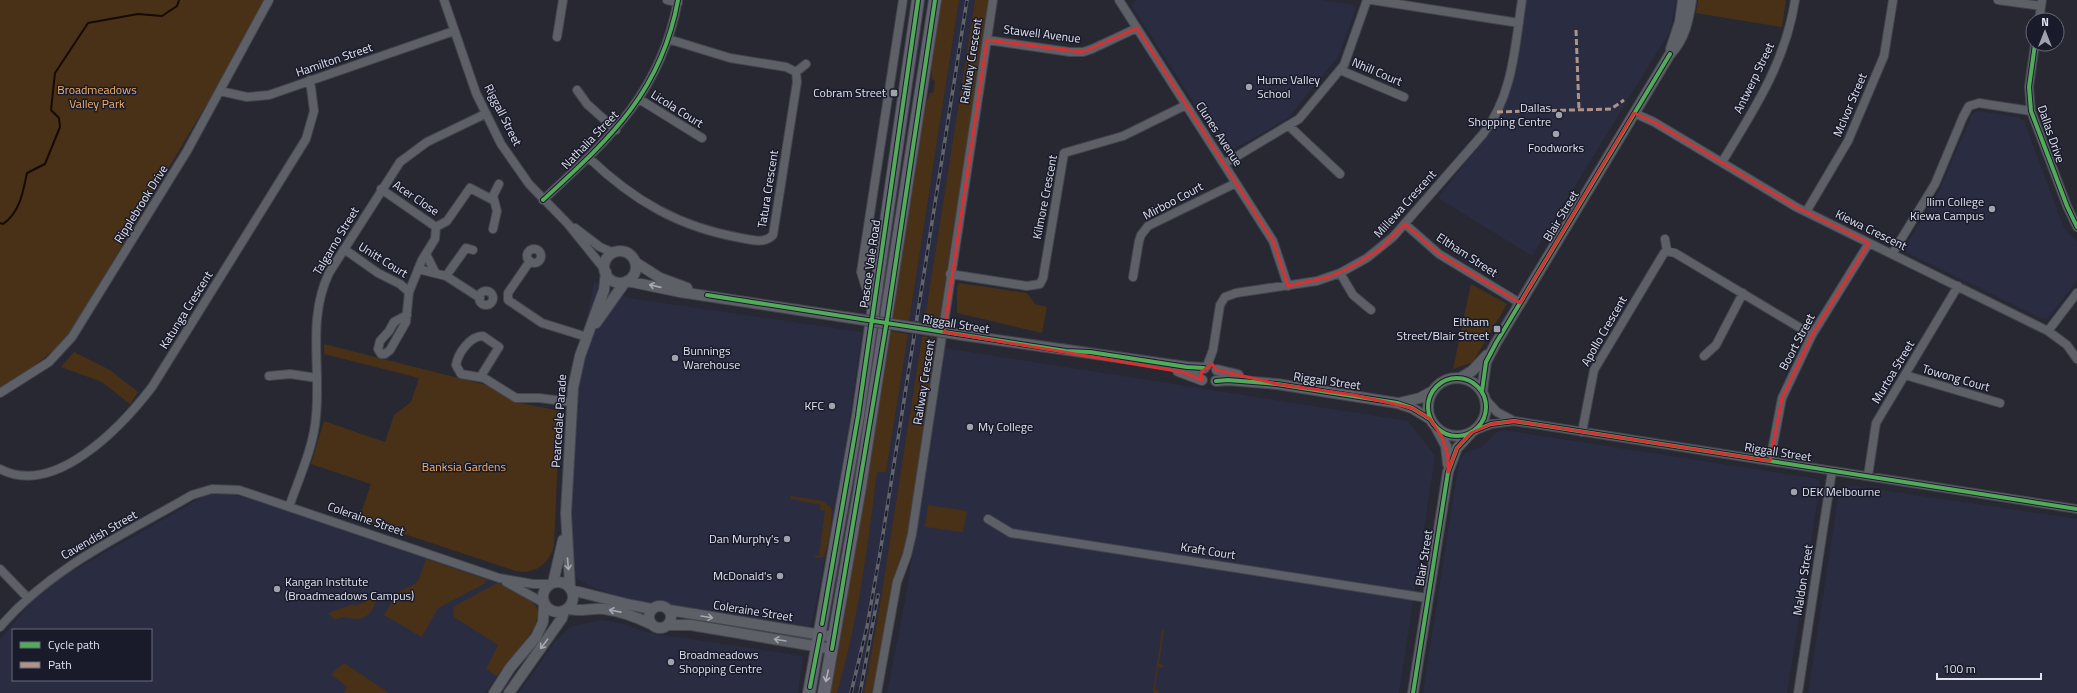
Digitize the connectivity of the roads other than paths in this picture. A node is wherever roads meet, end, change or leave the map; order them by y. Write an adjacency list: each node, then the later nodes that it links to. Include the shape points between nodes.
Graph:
1 (269, 0): 33 (street, Ripplebrook Drive)
2 (444, 0): 22 (street, Riggall Street)
3 (563, 0): 23 (street)
4 (667, 0): 17 (street)
5 (903, 0): 87 (street, Pascoe Vale Road, via 861,272)
6 (918, 0): 66 (main road, Pascoe Vale Road)
7 (935, 0): 46 (main road, Pascoe Vale Road)
8 (993, 0): 25 (street, Railway Crescent)
9 (1367, 0): 29 (street, via 1350,51)
10 (1372, 0): 20 (street)
11 (1522, 0): 20 (street, Millewa Crescent)
12 (1683, 0): 27 (street, Blair Street, via 1680,22)
13 (1691, 0): 27 (street, Blair Street, via 1682,38)
14 (1795, 0): 44 (street, Antwerp Street, via 1790,31 1763,93)
15 (1893, 0): 53 (street, McIvor Street, via 1881,63 1848,141)
16 (1998, 0): 19 (street)
17 (678, 1): 24 (street, Nathalia Street)
18 (1120, 1): 21 (street, Clunes Avenue)
19 (2042, 3)
20 (1519, 23): 55 (street, Millewa Crescent, via 1506,93 1493,120)
21 (1137, 28): 25 (street, Stawell Avenue, via 1083,52); 36 (street, Clunes Avenue)
22 (454, 31): 31 (street, Hamilton Street); 39 (street, Riggall Street)
23 (557, 37)
24 (668, 39): 30 (street, via 730,58 786,67); 35 (street, Nathalia Street, via 654,74)
25 (987, 40): 74 (street, Railway Crescent)
26 (2034, 52): 38 (street, Dallas Drive, via 2029,87)
27 (1670, 54): 37 (street, Blair Street)
28 (806, 64): 30 (street)
29 (1340, 70): 34 (street, Nhill Court); 40 (street, via 1299,119)
30 (796, 72): 43 (street, Tatura Crescent, via 797,82 774,233 768,240 734,237 680,221 629,193)
31 (310, 80): 33 (street, Hamilton Street, via 259,97 236,96); 116 (street, Katunga Crescent, via 314,111 306,139 141,402 101,441 53,471 28,477 10,474)
32 (577, 90): 41 (street, via 587,104)
33 (220, 91): 106 (street, Ripplebrook Drive, via 173,174 72,337 50,362)
34 (1404, 97)
35 (639, 99): 41 (street, Nathalia Street); 42 (street, Licola Court)
36 (1186, 105): 45 (street, Clunes Avenue); 74 (street, Kilmore Crescent, via 1123,136 1064,153 1040,284 1028,286)
37 (1636, 111): 44 (street, Kiewa Crescent); 85 (street, Blair Street)
38 (2031, 111): 57 (street, Dallas Drive); 67 (street, via 1979,103 1969,106 1935,184)
39 (485, 114): 50 (street, Talgarno Street, via 418,147 395,168); 52 (street, Riggall Street, via 509,157)
40 (1289, 126): 45 (street); 47 (street)
41 (616, 130): 43 (street, Nathalia Street)
42 (702, 138)
43 (588, 158): 52 (street, Nathalia Street)
44 (1722, 162): 53 (street, Kiewa Crescent)
45 (1224, 164): 48 (street, Clunes Avenue)
46 (908, 174): 66 (main road, via 903,172 899,175 891,225); 120 (main road, Pascoe Vale Road)
47 (1340, 174)
48 (1236, 182): 76 (street, Mirboo Court, via 1148,226 1139,241); 78 (street, Clunes Avenue, via 1276,247)
49 (499, 184): 51 (street)
50 (381, 189): 56 (street, Acer Close); 61 (street, Talgarno Street)
51 (493, 200): 56 (street, via 470,188 447,221); 58 (street, via 497,211)
52 (543, 200): 54 (street, Riggall Street)
53 (1806, 212): 60 (street, Kiewa Crescent)
54 (568, 224): 64 (street, Riggall Street, via 600,247); 71 (street, Riggall Street)
55 (1405, 224): 73 (street, Millewa Crescent, via 1380,249); 85 (street, Eltham Street, via 1439,254)
56 (436, 227): 65 (street, via 435,239)
57 (2077, 227)
58 (493, 229)
59 (1665, 239): 63 (street)
60 (1869, 243): 67 (street, Kiewa Crescent); 91 (street, Boort Street)
61 (344, 249): 80 (street, Unitt Court); 100 (street, Talgarno Street, via 324,282 318,304)
62 (473, 250): 75 (street, via 466,248)
63 (1667, 251): 81 (street, via 1675,253); 114 (street, Apollo Crescent, via 1594,370)
64 (614, 253): 69 (street, via 624,252 633,257); 71 (street, via 606,260)
65 (426, 254): 70 (street); 72 (street)
66 (882, 254): 87 (main road, Pascoe Vale Road)
67 (1892, 254): 79 (street, Kiewa Crescent)
68 (530, 261): 90 (street, via 507,295 510,302 542,323)
69 (635, 262): 77 (street, via 636,271); 83 (street, Riggall Street, via 660,278)
70 (418, 269): 72 (street); 80 (street)
71 (605, 271): 77 (street, via 611,280); 90 (street, Pearcedale Parade, via 604,290)
72 (436, 272): 75 (street)
73 (1340, 273): 78 (street, Millewa Crescent, via 1317,281); 86 (street, via 1353,295)
74 (950, 274): 148 (street, Railway Crescent, via 947,309 912,534 897,582)
75 (446, 276): 84 (street)
76 (1133, 278)
77 (626, 282): 83 (street, Riggall Street, one-way to 77); 90 (street, Pearcedale Parade)
78 (1288, 286): 96 (street, Millewa Crescent, via 1224,297 1220,305)
79 (1958, 286): 89 (street, Kiewa Crescent); 97 (street, Murtoa Street)
80 (409, 292): 88 (street)
81 (1742, 293): 91 (street); 94 (street, via 1716,346)
82 (2077, 293): 89 (street)
83 (707, 295): 93 (street, Riggall Street, bridge)
84 (480, 298)
85 (1520, 303): 92 (street, Blair Street)
86 (1371, 310)
87 (874, 312): 122 (main road, Pascoe Vale Road)
88 (407, 314): 88 (street, via 406,322 390,350 381,354 378,348 380,341 398,319)
89 (2048, 331): 95 (street, Kiewa Crescent, via 2067,345)
90 (588, 334): 108 (street, Pearcedale Parade, via 575,372)
91 (1812, 335): 115 (street, Boort Street, via 1782,398)
92 (1496, 343): 101 (street, Blair Street, via 1482,362); 107 (street, Blair Street, via 1486,362)
93 (1066, 351): 96 (street, Riggall Street); 102 (street, Riggall Street, via 1182,372)
94 (1704, 356)
95 (2077, 359)
96 (1211, 368): 102 (street, via 1201,372); 103 (street, via 1218,376); 104 (street, Riggall Street)
97 (1905, 375): 110 (street, Towong Court); 119 (street, Murtoa Street, via 1876,423)
98 (269, 376): 100 (street, via 290,374)
99 (481, 376): 99 (street, via 461,374 456,365 471,340 483,336 499,347); 108 (street, via 516,398)
100 (317, 378): 123 (street, Talgarno Street, via 315,426)
101 (1460, 378): 105 (street, via 1440,383); 107 (street, via 1468,380)
102 (1202, 380): 103 (street, via 1210,384)
103 (1216, 381): 104 (street, Riggall Street)
104 (1277, 384): 109 (street, Riggall Street)
105 (1433, 390): 109 (street, Riggall Street, via 1420,398); 112 (street, via 1429,404)
106 (0, 393)
107 (1484, 396): 111 (street, Riggall Street, via 1498,412); 113 (street, via 1485,418)
108 (571, 402): 125 (street, Pearcedale Parade)
109 (1397, 403): 112 (street, Riggall Street, via 1412,408)
110 (2000, 403)
111 (1514, 421): 113 (street, Riggall Street, via 1491,424); 114 (street, Riggall Street)
112 (1433, 423): 113 (street, via 1443,433 1452,436 1462,436); 118 (street, Blair Street, via 1446,446)
113 (1474, 431): 118 (street, Blair Street, via 1457,448)
114 (1582, 432): 115 (street, Riggall Street)
115 (1770, 461): 117 (street, Riggall Street)
116 (0, 469)
117 (1832, 471): 119 (street, Riggall Street); 150 (street, Maldon Street)
118 (1448, 472): 132 (street, Blair Street)
119 (1868, 476): 124 (street, Riggall Street)
120 (860, 487): 122 (main road); 141 (main road, Pascoe Vale Road)
121 (224, 489): 123 (street, Coleraine Street, via 238,490); 131 (street, Cavendish Street, via 212,489 192,495 63,570)
122 (842, 501): 140 (main road, Pascoe Vale Road)
123 (289, 507): 128 (street, Coleraine Street)
124 (2077, 509)
125 (566, 513): 129 (street, Pearcedale Parade, via 563,540); 130 (street, Pearcedale Parade, one-way to 130)
126 (988, 519): 132 (street, Kraft Court, via 1011,533)
127 (0, 569): 131 (street)
128 (499, 578): 129 (street, Coleraine Street, via 533,584); 133 (street, Coleraine Street)
129 (551, 583): 130 (street, via 562,582); 133 (street, via 543,592)
130 (571, 589): 134 (street); 135 (street, via 573,600)
131 (27, 597): 139 (street, Cavendish Street)
132 (1428, 598): 149 (street, Blair Street)
133 (544, 603): 135 (street, via 552,611); 144 (street, via 543,622 536,637 510,668)
134 (652, 608): 136 (street, via 661,606); 137 (street, via 649,618)
135 (565, 610): 137 (street, one-way to 135, via 604,609); 145 (street, one-way to 145)
136 (669, 610): 138 (street, via 671,619); 140 (street, Coleraine Street, one-way to 140)
137 (651, 624): 138 (street, via 660,628)
138 (668, 625): 142 (street, Coleraine Street, one-way to 138, via 691,626)
139 (0, 627)
140 (820, 634): 141 (street, Coleraine Street); 142 (main road, Pascoe Vale Road)
141 (834, 637): 143 (main road, Pascoe Vale Road)
142 (818, 647): 143 (street, Coleraine Street); 146 (main road, Pascoe Vale Road)
143 (832, 649): 147 (main road, Pascoe Vale Road, one-way to 147)
144 (494, 693)
145 (510, 693)
146 (809, 693)
147 (824, 693)
148 (877, 693)
149 (1413, 693)
150 (1798, 693)

